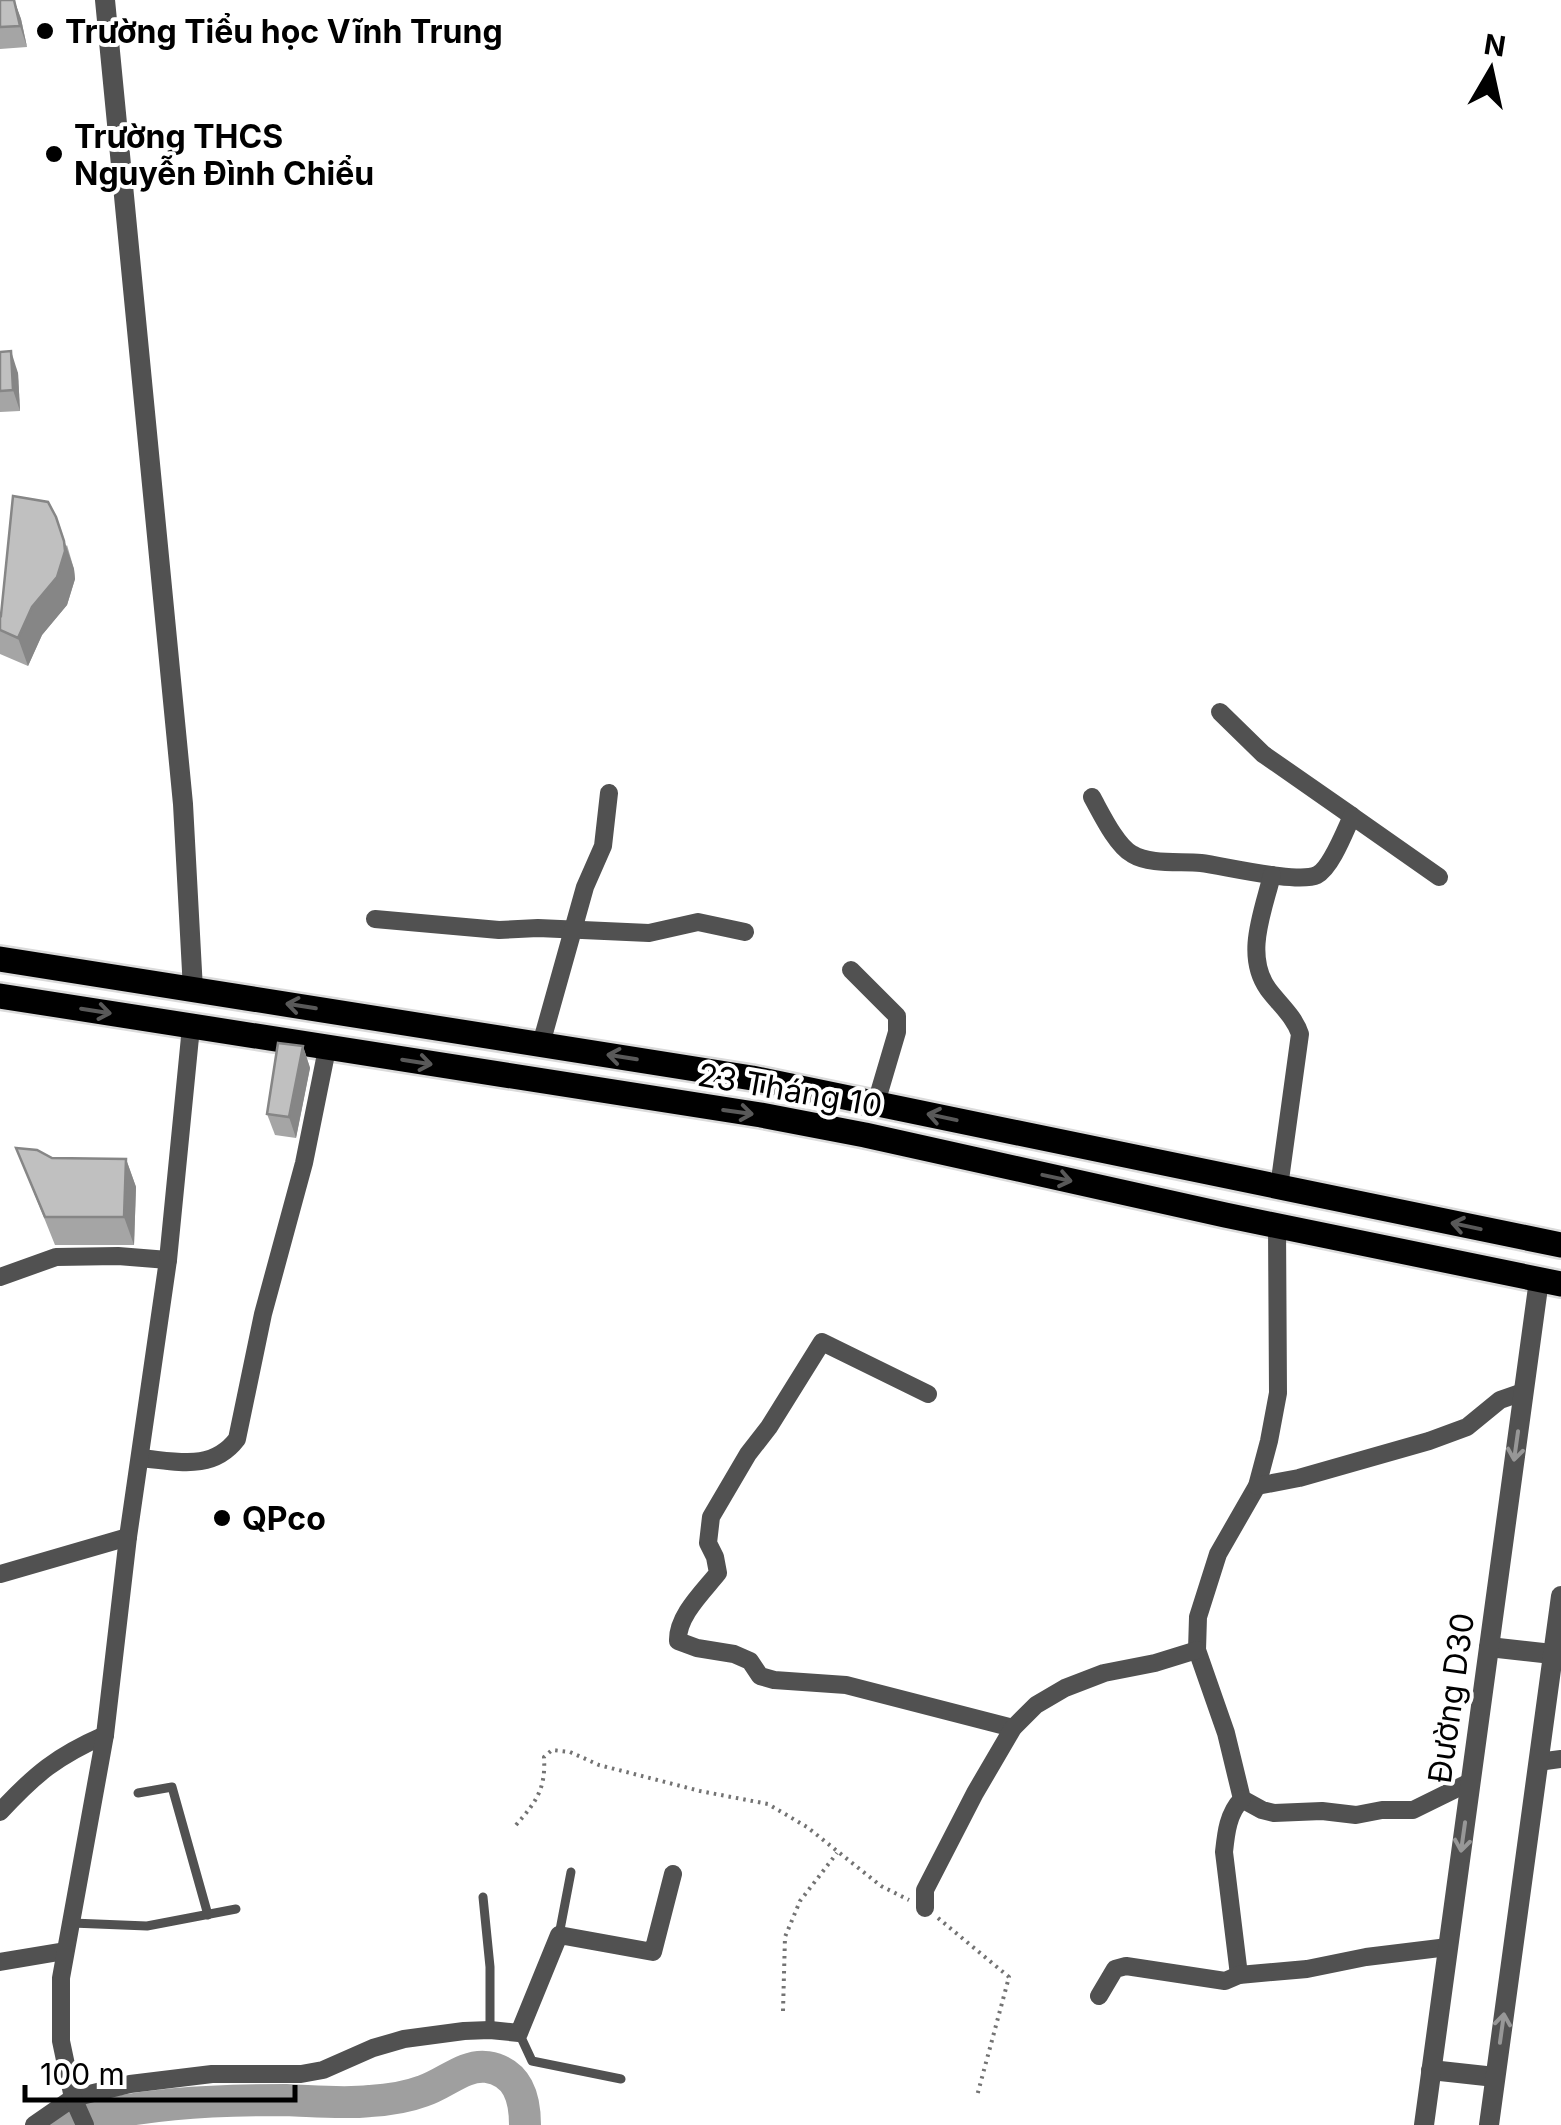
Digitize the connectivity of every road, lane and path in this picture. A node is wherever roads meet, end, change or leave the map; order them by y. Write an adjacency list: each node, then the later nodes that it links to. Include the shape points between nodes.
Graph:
1 (106, 0): 13 (street, via 184,804)
2 (1220, 712): 5 (street, via 1262,754)
3 (610, 793): 9 (street, via 602,846)
4 (1092, 797): 6 (street, via 1133,855)
5 (1352, 816): 6 (street, via 1318,875); 7 (street)
6 (1272, 875): 19 (street, via 1255,957 1260,978 1300,1034)
7 (1439, 877)
8 (375, 919): 9 (street)
9 (572, 929): 10 (street, via 649,933 698,922); 16 (street)
10 (745, 932)
11 (0, 960): 13 (main road, 23 Tháng 10)
12 (850, 970): 18 (street, via 897,1016)
13 (193, 990): 15 (main road); 16 (main road, 23 Tháng 10, one-way to 13)
14 (0, 996): 15 (main road, 23 Tháng 10, one-way to 15)
15 (191, 1027): 17 (main road, 23 Tháng 10); 22 (street)
16 (541, 1044): 18 (main road, 23 Tháng 10, one-way to 16)
17 (327, 1048): 20 (main road, 23 Tháng 10, one-way to 20, via 797,1122); 27 (street, via 237,1439 210,1461)
18 (876, 1103): 19 (main road, 23 Tháng 10, one-way to 18)
19 (1279, 1187): 20 (main road); 21 (main road, 23 Tháng 10, one-way to 19)
20 (1277, 1225): 24 (main road, 23 Tháng 10); 28 (street, via 1278,1392)
21 (1553, 1244): 24 (main road)
22 (168, 1260): 23 (street, via 56,1257); 27 (street)
23 (0, 1277)
24 (1550, 1282): 25 (street, Đường D30)
25 (1524, 1392): 28 (street, via 1429,1441); 32 (street, Đường D30, one-way to 32)
26 (928, 1394): 35 (street, via 822,1342 711,1517 708,1543 718,1573 687,1613 678,1640 734,1654 774,1680 846,1685)
27 (140, 1458): 29 (street)
28 (1258, 1486): 33 (street, via 1218,1554 1198,1617)
29 (128, 1536): 30 (street); 36 (street)
30 (0, 1574)
31 (1561, 1596): 34 (street)
32 (1489, 1646): 34 (street); 39 (street, Đường D30)
33 (1197, 1650): 35 (street, via 1064,1688); 41 (street)
34 (1552, 1654): 38 (street)
35 (1013, 1728): 48 (street, via 934,1870)
36 (104, 1735): 42 (street, via 39,1772); 51 (street)
37 (1561, 1758): 38 (street)
38 (1538, 1762): 62 (street, one-way to 38)
39 (1470, 1782): 41 (street, via 1413,1810 1274,1813); 53 (street, Đường D30, one-way to 53)
40 (138, 1793): 50 (lane, via 172,1787)
41 (1242, 1800): 56 (street, via 1224,1852)
42 (0, 1812)
43 (516, 1824): 44 (path, via 541,1790 544,1757 552,1750 768,1804)
44 (837, 1853): 48 (path); 58 (path, via 800,1901 785,1937)
45 (570, 1872): 52 (lane)
46 (672, 1874): 52 (street, via 653,1952)
47 (483, 1897): 59 (lane)
48 (925, 1908): 64 (path, via 1009,1977)
49 (236, 1909): 50 (lane)
50 (208, 1915): 51 (lane, via 147,1926)
51 (70, 1923): 54 (street)
52 (559, 1935): 60 (street)
53 (1448, 1947): 56 (street); 61 (street, Đường D30)
54 (65, 1951): 55 (street); 65 (street, via 61,2027)
55 (0, 1962)
56 (1239, 1975): 57 (street, via 1225,1982 1126,1966 1115,1969)
57 (1099, 1996)
58 (784, 2011)
59 (490, 2030): 60 (street); 65 (street, via 388,2042 301,2074 183,2077)
60 (520, 2033): 63 (lane, via 532,2061)
61 (1431, 2070): 62 (street); 68 (street, Đường D30)
62 (1496, 2077): 69 (street)
63 (620, 2079)
64 (976, 2096)
65 (72, 2098): 66 (street); 67 (street)
66 (34, 2125)
67 (85, 2125)
68 (1424, 2125)
69 (1489, 2125)

